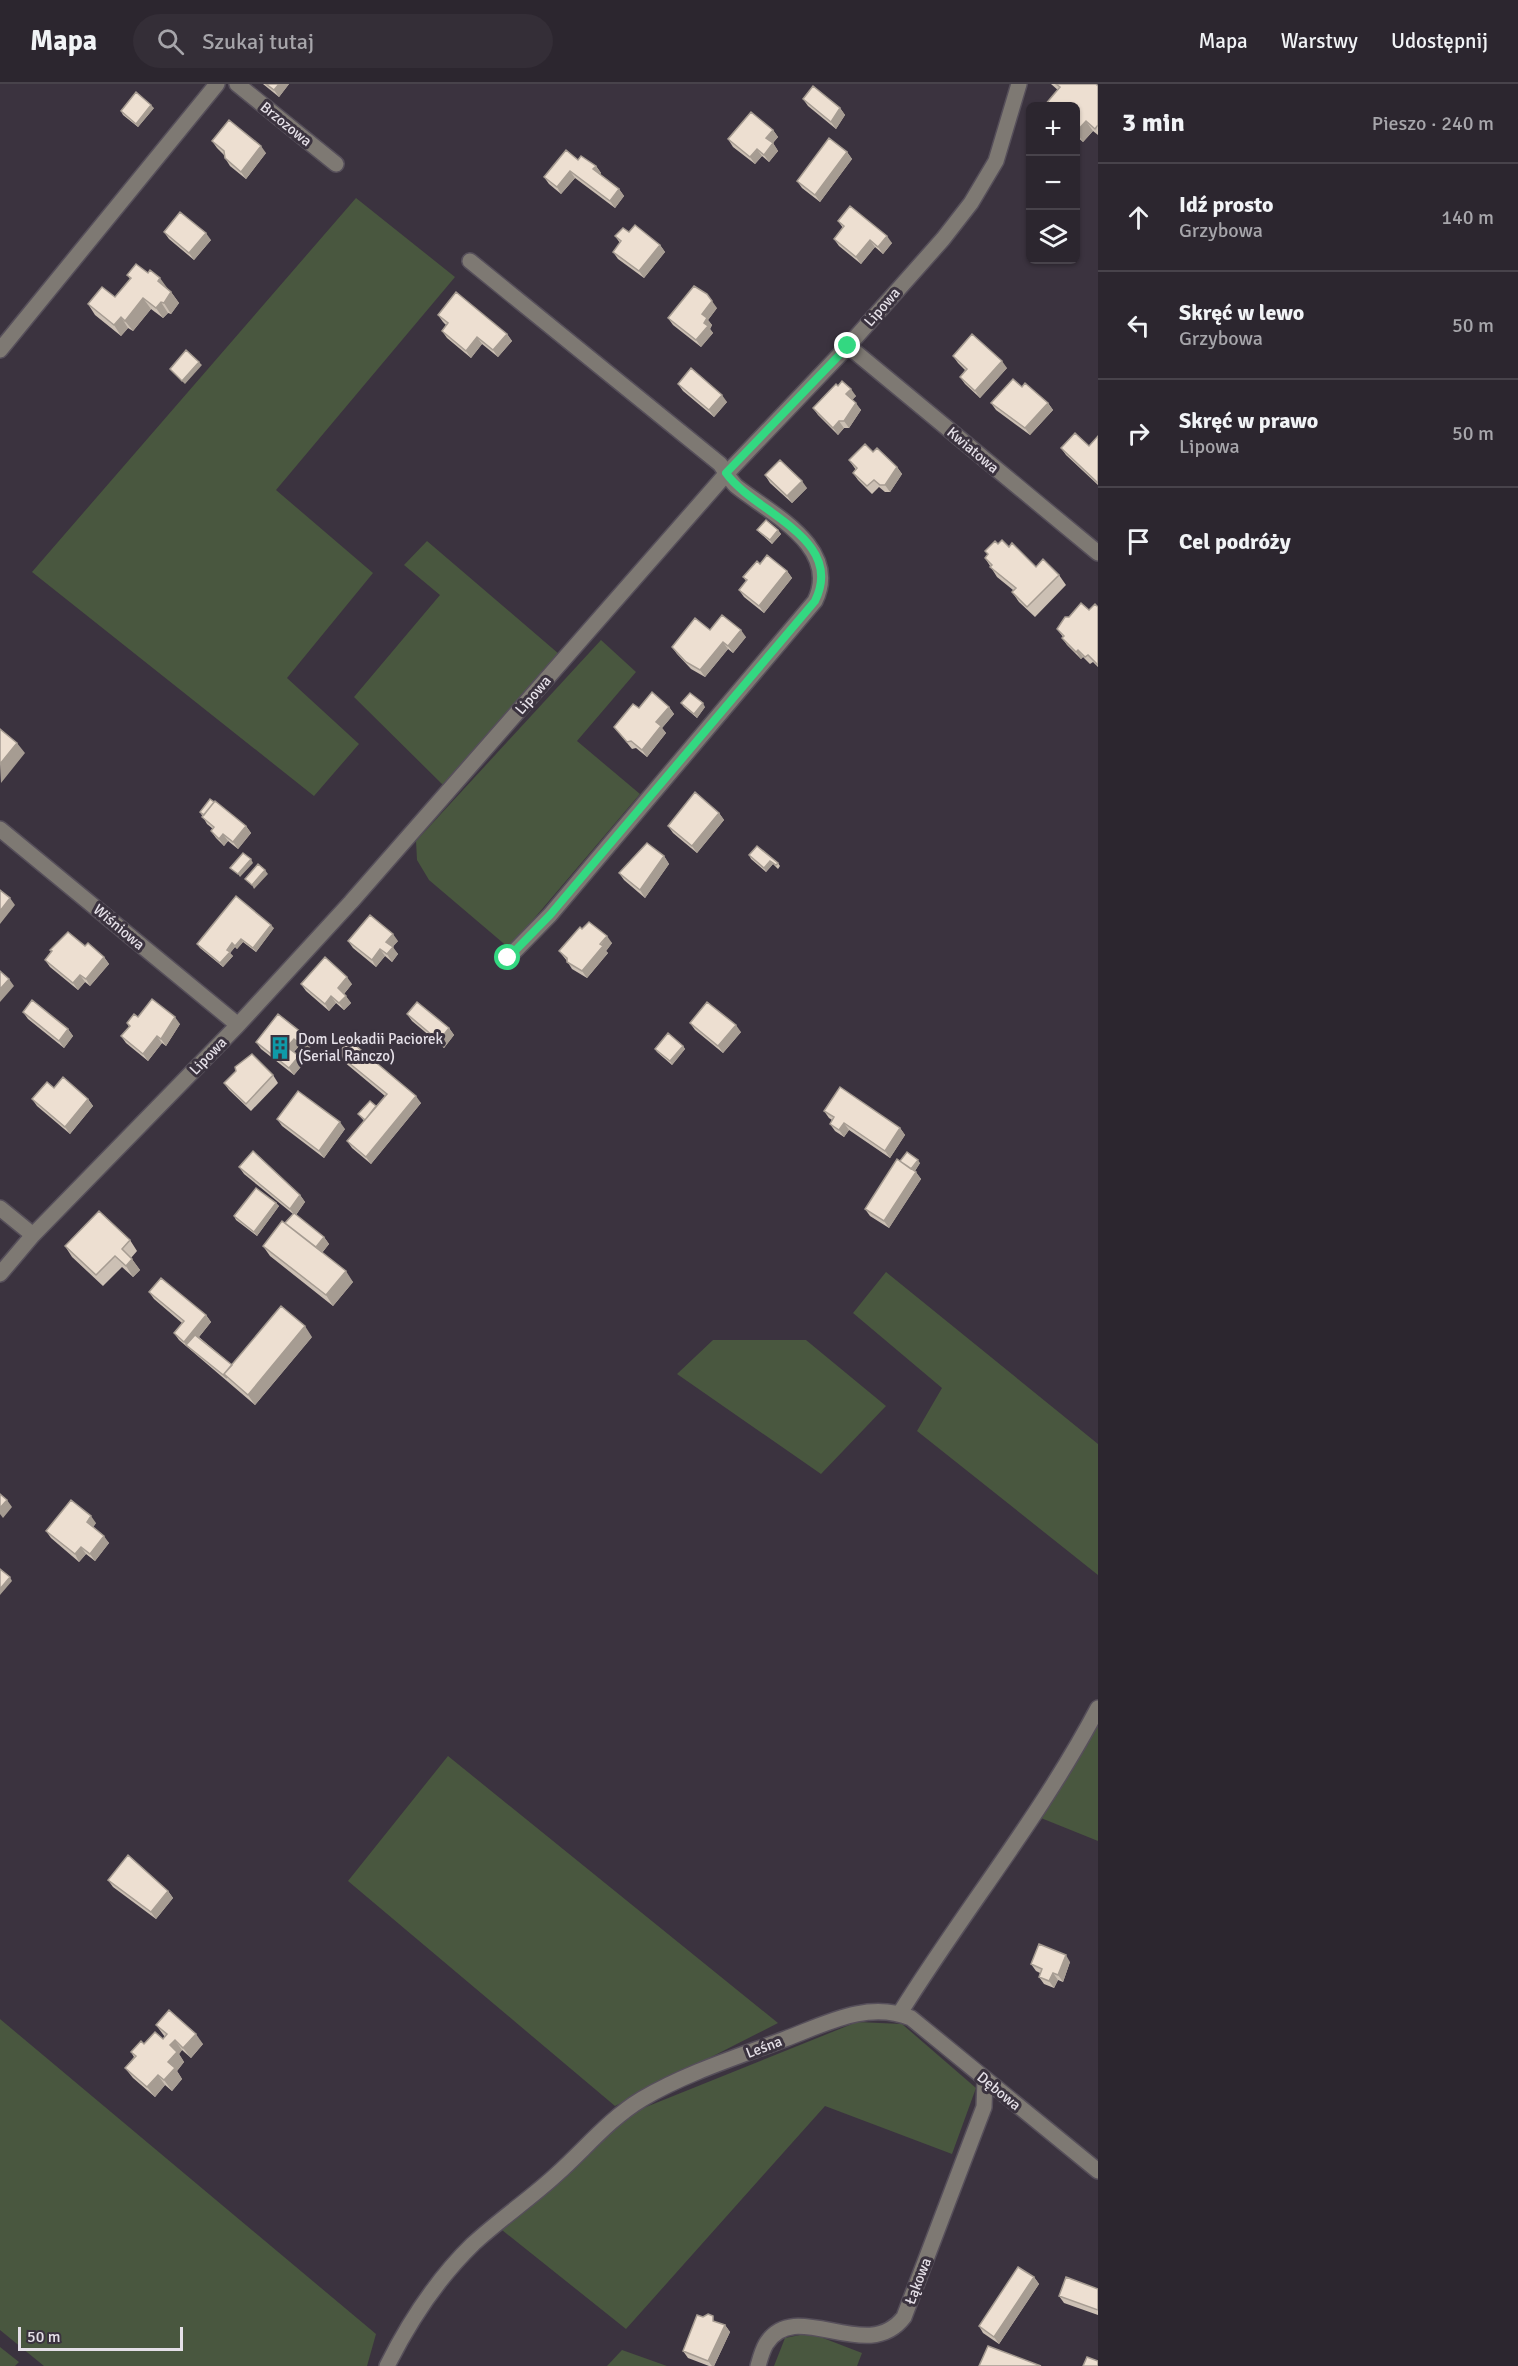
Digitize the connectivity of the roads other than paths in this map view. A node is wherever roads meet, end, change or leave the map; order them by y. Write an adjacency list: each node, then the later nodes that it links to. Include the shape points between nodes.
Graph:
1 (217, 84): 7 (street)
2 (237, 84): 4 (street, Brzozowa)
3 (1019, 84): 6 (street, Lipowa, via 1004,141 986,179 943,239)
4 (336, 164)
5 (470, 261): 8 (street, via 720,464)
6 (848, 346): 8 (street, Lipowa); 9 (street, Kwiatowa)
7 (0, 350)
8 (726, 473): 11 (street, via 734,484 807,542 820,568 820,591 550,915); 12 (street, Lipowa, via 351,902)
9 (1098, 553)
10 (0, 829): 12 (street, Wiśniowa)
11 (508, 958)
12 (238, 1025): 14 (street, Lipowa)
13 (0, 1208): 14 (street)
14 (33, 1235): 15 (street, Lipowa)
15 (0, 1275)
16 (1098, 1708): 17 (street, via 990,1881)
17 (900, 2013): 18 (street, Dębowa, via 920,2024); 20 (street, Leśna, via 880,2011 844,2016 678,2081 627,2109 457,2261 404,2332)
18 (985, 2080): 19 (street, Dębowa); 21 (street, Łąkowa, via 984,2107 897,2327 863,2338 798,2326 787,2328 766,2344)
19 (1098, 2171)
20 (387, 2366)
21 (758, 2366)

